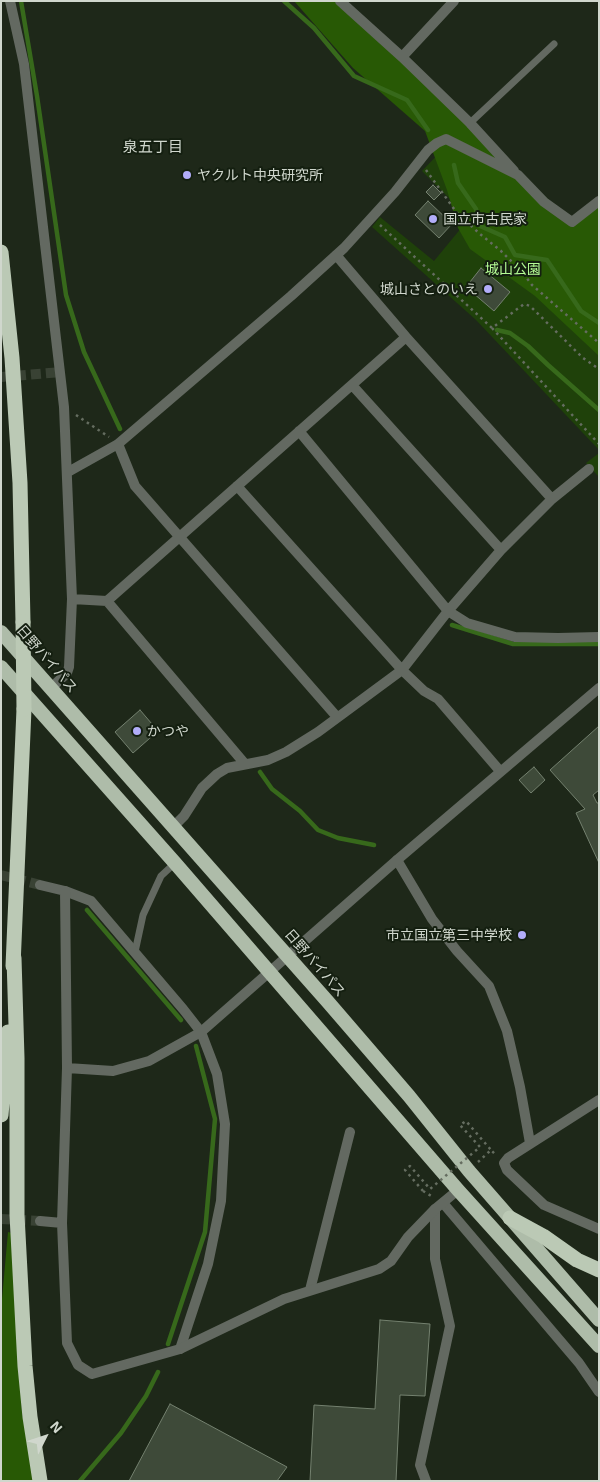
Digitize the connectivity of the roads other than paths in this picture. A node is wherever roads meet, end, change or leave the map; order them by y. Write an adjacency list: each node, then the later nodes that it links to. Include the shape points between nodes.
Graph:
1 (10, 1): 16 (street, via 24,64 64,408)
2 (340, 1): 5 (street)
3 (454, 1): 5 (street)
4 (554, 44): 6 (lane)
5 (402, 57): 6 (street)
6 (470, 123): 7 (street)
7 (518, 175): 8 (street, via 544,202 572,222); 10 (street, via 446,139 437,143 419,161)
8 (599, 201)
9 (1, 252): 40 (highway, bridge, via 20,483 23,622 24,709)
10 (336, 255): 11 (street); 14 (street)
11 (406, 337): 12 (street); 18 (street)
12 (352, 385): 13 (street); 20 (street)
13 (299, 431): 17 (street); 23 (street)
14 (118, 444): 16 (street); 19 (street, via 135,486)
15 (589, 469): 18 (street)
16 (68, 472): 21 (street)
17 (237, 486): 19 (street); 27 (street)
18 (552, 499): 20 (street)
19 (178, 538): 22 (street); 30 (street)
20 (501, 550): 23 (street)
21 (72, 599): 22 (street); 29 (street, via 69,668)
22 (107, 601): 31 (street)
23 (448, 611): 25 (street, via 467,623 515,637); 27 (street)
24 (1, 632): 29 (highway, 日野バイパス)
25 (599, 637)
26 (1, 667): 35 (highway)
27 (402, 670): 30 (street); 32 (street, via 424,691 438,699)
28 (599, 688): 32 (street)
29 (50, 689): 33 (highway, 日野バイパス)
30 (337, 717): 31 (street, via 286,752)
31 (246, 764): 33 (street, via 227,768 210,780)
32 (500, 771): 34 (street)
33 (174, 826): 39 (highway, 日野バイパス)
34 (397, 860): 39 (street); 47 (street, via 432,919 489,986 507,1031)
35 (175, 863): 38 (lane, via 161,876 144,915); 41 (highway)
36 (40, 885): 37 (street)
37 (65, 891): 38 (street, via 91,901); 43 (street)
38 (135, 952): 42 (street)
39 (287, 955): 41 (street); 50 (highway, 日野バイパス)
40 (14, 958): 45 (highway); 60 (highway, via 17,1215 25,1366)
41 (268, 972): 42 (street); 48 (highway)
42 (201, 1032): 43 (street, via 140,1064 113,1070); 58 (street, via 217,1074 224,1124 221,1201 208,1264)
43 (67, 1068): 52 (street)
44 (599, 1100): 47 (street)
45 (1, 1115)
46 (350, 1132): 55 (street)
47 (530, 1143): 53 (street, via 508,1158 504,1163 507,1170 544,1205)
48 (458, 1190): 49 (street); 57 (highway)
49 (439, 1206): 55 (street, via 380,1269); 59 (street, via 579,1363); 61 (street, via 435,1259 450,1326 420,1465)
50 (510, 1218): 54 (highway, via 543,1236 576,1260); 56 (highway, 日野バイパス)
51 (40, 1221): 52 (street)
52 (62, 1223): 58 (street, via 67,1343 78,1365 92,1374)
53 (599, 1228)
54 (599, 1270)
55 (310, 1290): 58 (street, via 284,1298)
56 (599, 1320)
57 (599, 1346)
58 (180, 1349)
59 (599, 1392)
60 (40, 1481)
61 (426, 1481)

